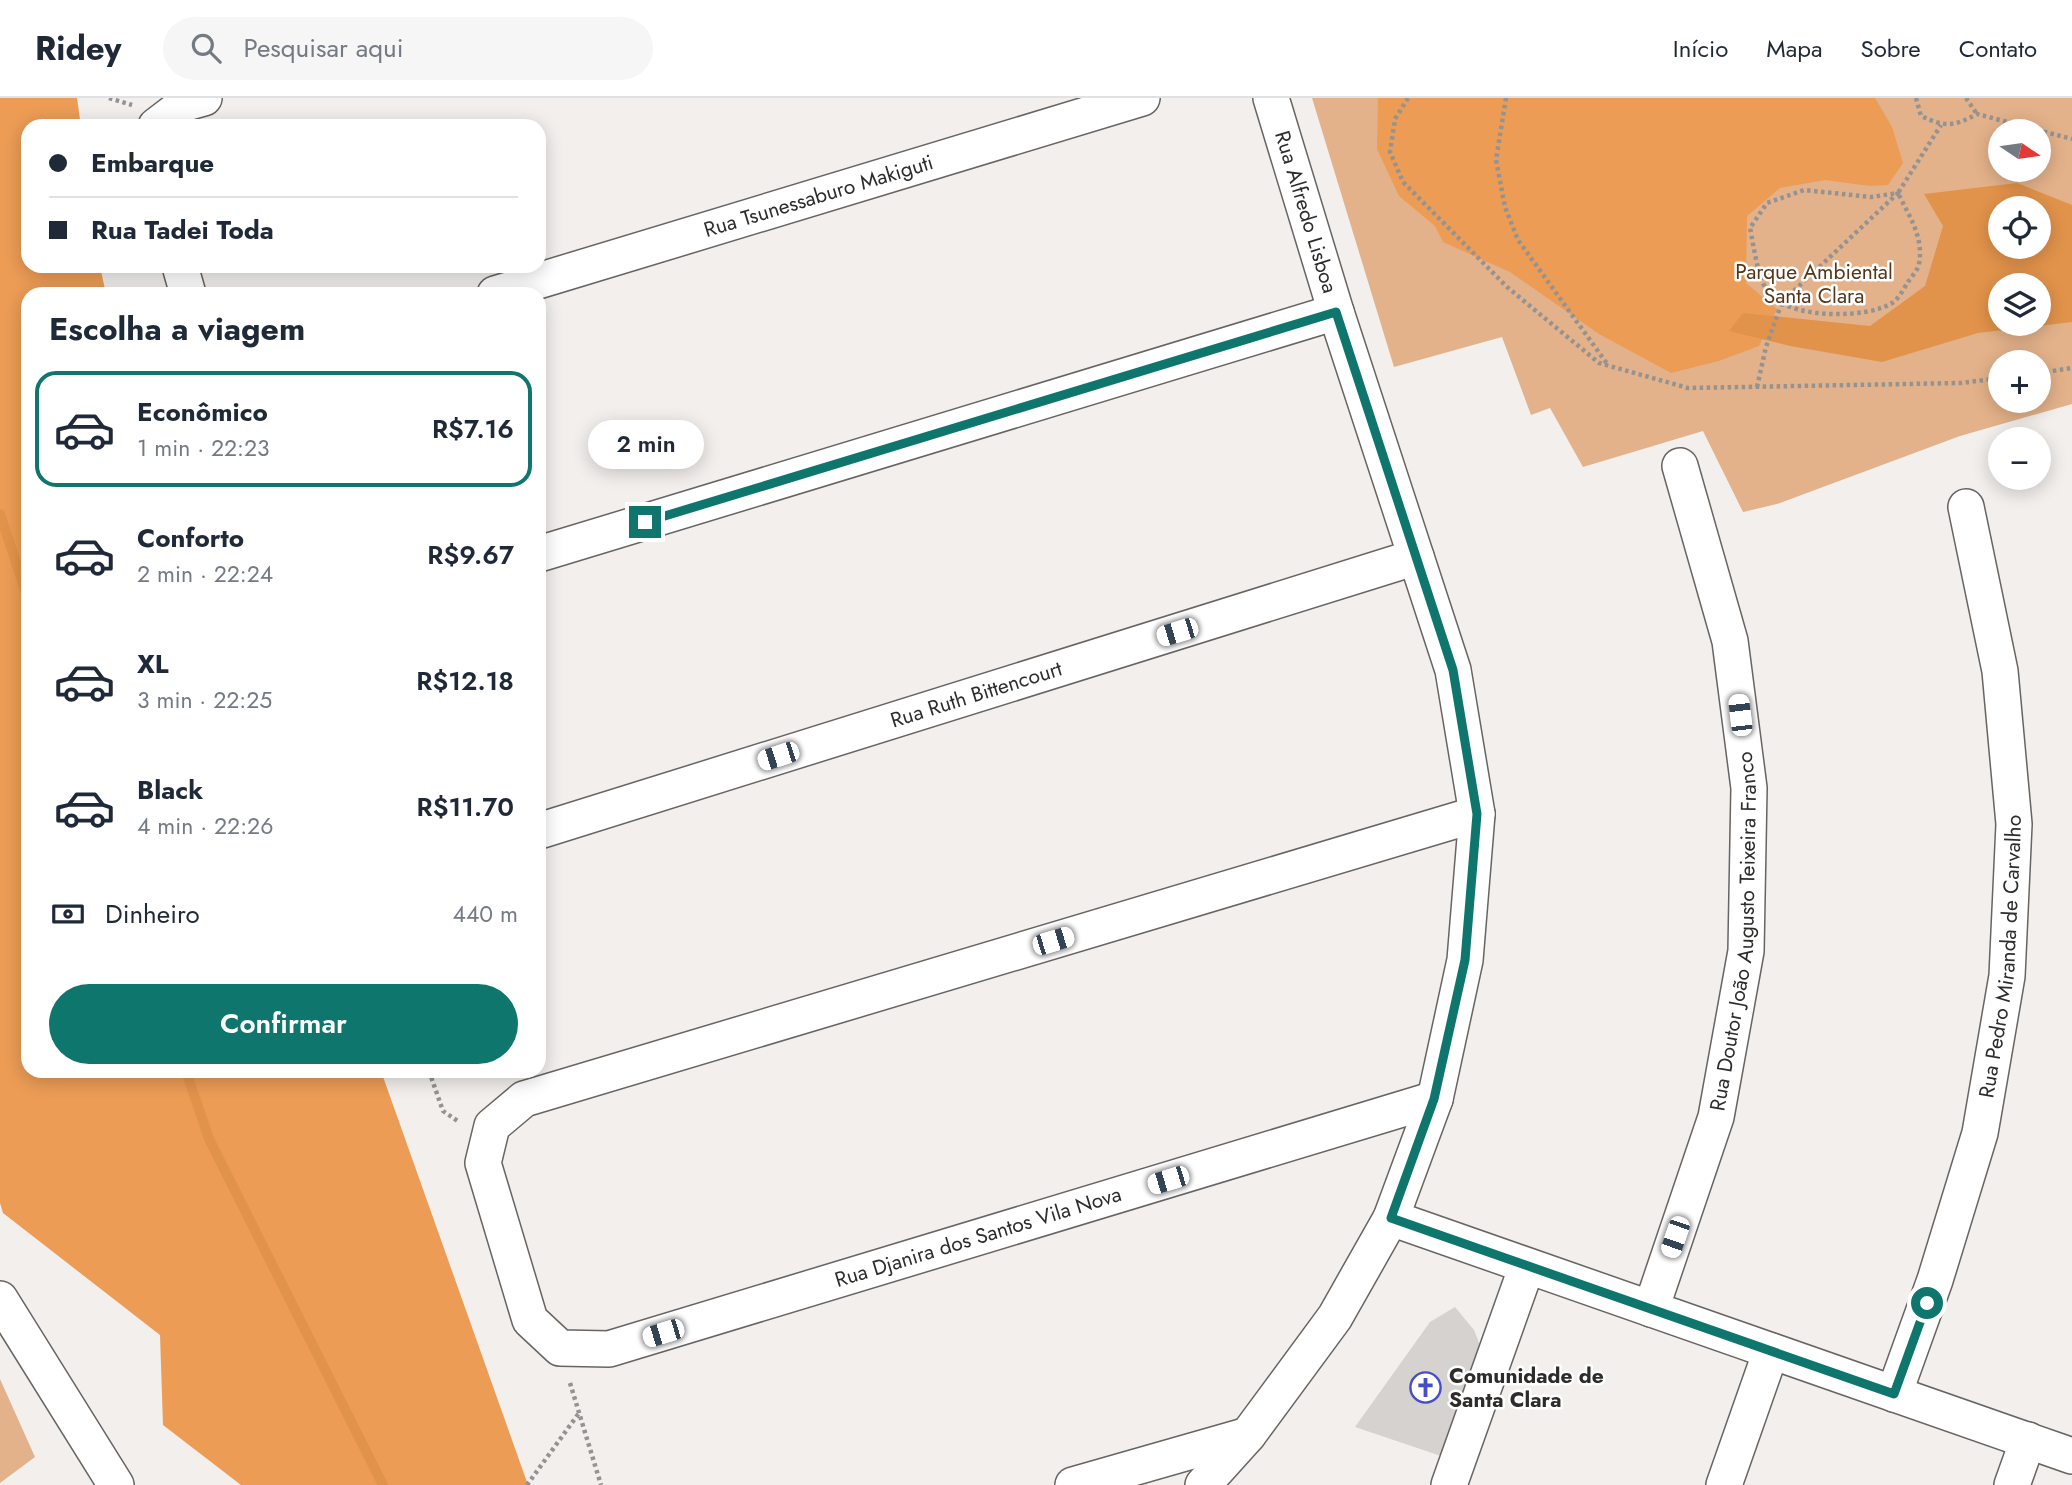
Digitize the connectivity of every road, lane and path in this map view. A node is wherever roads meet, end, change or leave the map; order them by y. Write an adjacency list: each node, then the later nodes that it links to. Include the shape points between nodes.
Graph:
1 (204, 98): 9 (street, via 186,103)
2 (1142, 98): 13 (street, Rua Tsunessaburo Makiguti)
3 (1271, 98): 15 (street, Rua Alfredo Lisboa)
4 (1408, 98): 16 (path, via 1395,119 1390,152 1403,182 1507,287 1599,363)
5 (1506, 98): 16 (path, via 1496,160 1505,207 1518,240)
6 (1916, 98): 10 (path, via 1921,116)
7 (1966, 98): 8 (path)
8 (1976, 114): 10 (path, via 1960,124); 11 (path)
9 (164, 119)
10 (1941, 125): 12 (path)
11 (2072, 139)
12 (1898, 193): 14 (path); 14 (path, via 1920,237 1919,266 1894,302 1862,314 1842,315 1796,309); 14 (path, via 1871,197 1804,190 1768,203 1750,228 1760,276 1772,298)
13 (518, 287)
14 (1782, 302): 20 (path)
15 (1336, 312): 23 (street); 24 (street, Rua Alfredo Lisboa)
16 (1609, 365): 20 (path, via 1688,388)
17 (2072, 368): 18 (path)
18 (2051, 371)
19 (1988, 379): 20 (path)
20 (1757, 387)
21 (1680, 466): 33 (street, Rua Doutor João Augusto Teixeira Franco, via 1730,641 1749,788 1746,951 1716,1117)
22 (1966, 507): 36 (street, Rua Pedro Miranda de Carvalho, via 2000,671 2014,824 2007,976 1980,1133)
23 (546, 552)
24 (1416, 557): 25 (street, Rua Alfredo Lisboa, via 1453,670); 26 (street, Rua Ruth Bittencourt)
25 (1477, 814): 28 (street, Rua Alfredo Lisboa, via 1465,960); 29 (street, via 524,1099 492,1126)
26 (546, 829)
27 (431, 1078): 29 (path, via 443,1111)
28 (1434, 1099): 30 (street, Rua Alfredo Lisboa); 34 (street, Rua Djanira dos Santos Vila Nova, via 609,1349)
29 (488, 1142): 34 (street, via 483,1163 530,1320)
30 (1391, 1218): 31 (street); 38 (street, Rua Alfredo Lisboa, via 1335,1317)
31 (1527, 1266): 33 (street); 48 (street)
32 (0, 1299): 40 (street)
33 (1651, 1309): 35 (street)
34 (560, 1349): 37 (path)
35 (1771, 1351): 36 (street); 49 (street)
36 (1894, 1394): 39 (street)
37 (579, 1412): 44 (path); 45 (path)
38 (1248, 1435): 46 (street); 47 (street, Rua Alfredo Lisboa)
39 (2028, 1440): 41 (street); 50 (street)
40 (94, 1449): 42 (street); 43 (street)
41 (2072, 1455)
42 (100, 1485)
43 (116, 1485)
44 (527, 1485)
45 (601, 1485)
46 (1073, 1485)
47 (1203, 1485)
48 (1449, 1485)
49 (1724, 1485)
50 (2012, 1485)

